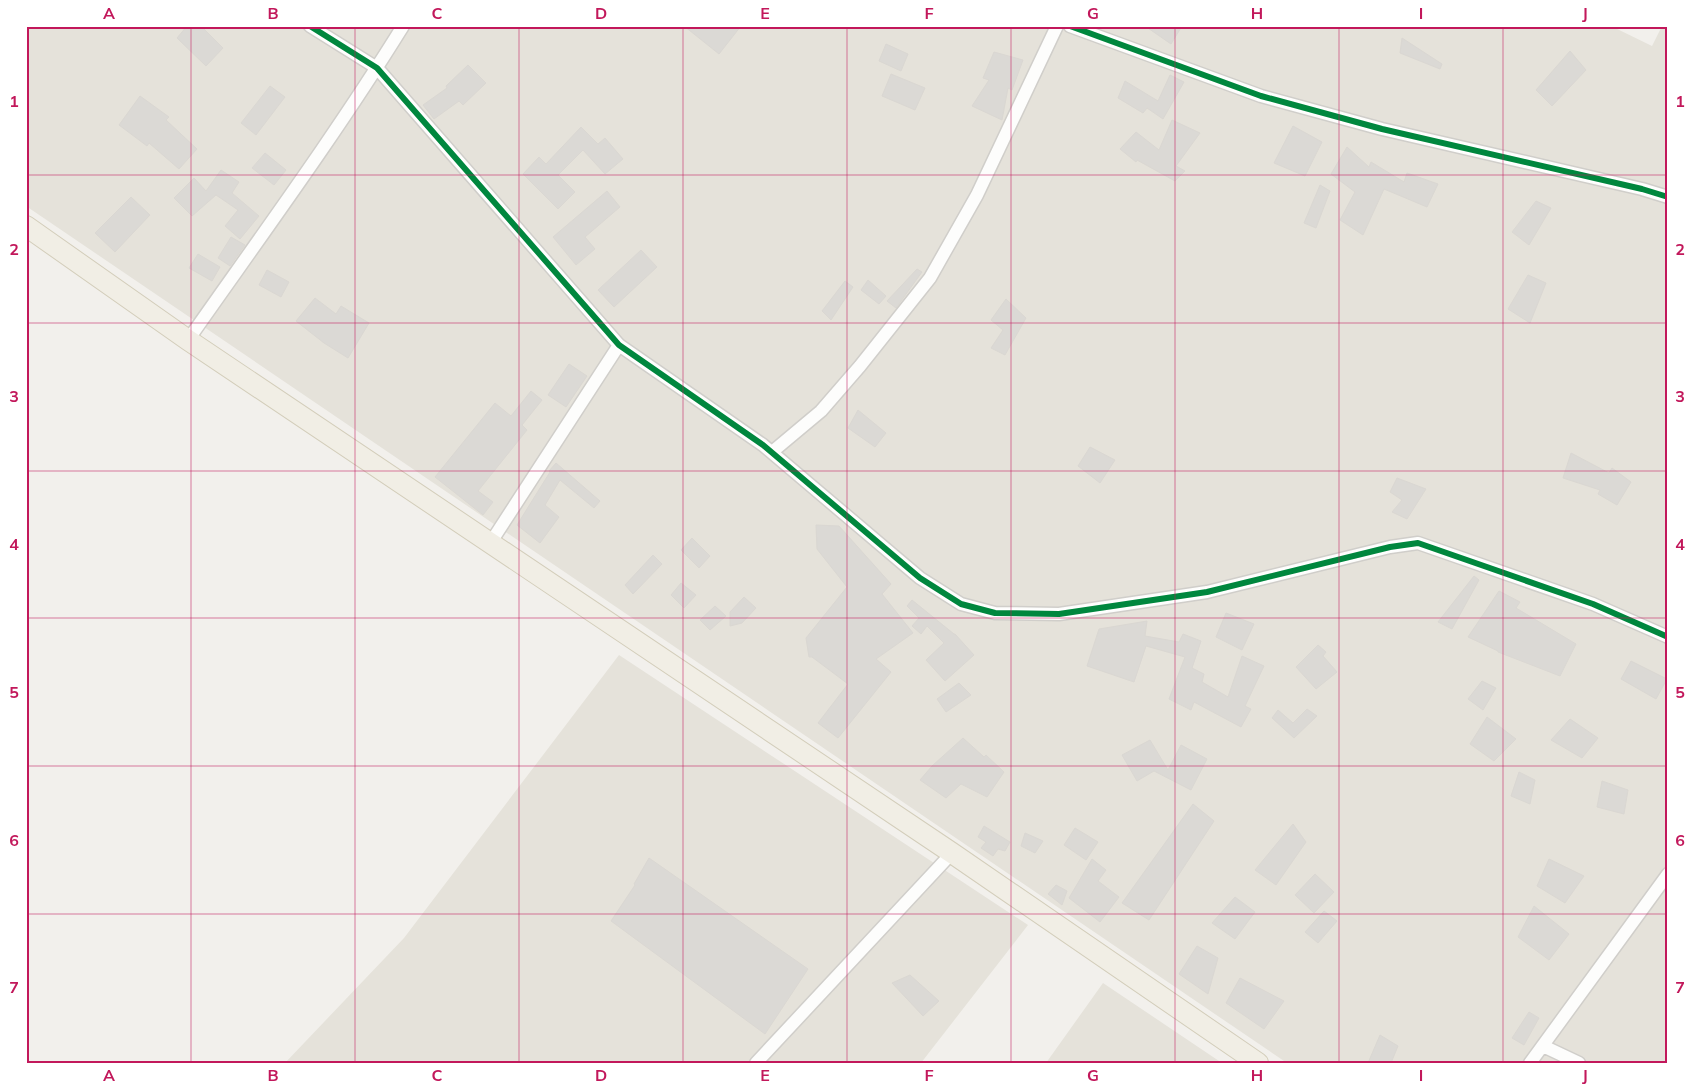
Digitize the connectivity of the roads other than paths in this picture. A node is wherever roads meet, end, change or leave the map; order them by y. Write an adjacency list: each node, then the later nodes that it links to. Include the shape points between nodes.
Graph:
1 (310, 26): 5 (street)
2 (403, 26): 5 (street)
3 (1057, 26): 10 (street, via 976,196 930,278 821,412)
4 (1070, 26): 6 (street, via 1261,96 1382,129)
5 (377, 68): 8 (street); 9 (street)
6 (1668, 197)
7 (26, 226): 8 (main road)
8 (188, 340): 11 (main road)
9 (620, 344): 10 (street); 11 (street)
10 (772, 452): 12 (street, via 920,578 961,604 995,613 1059,614 1207,592 1418,543 1593,604)
11 (491, 542): 13 (main road)
12 (1668, 637)
13 (952, 853): 16 (street); 17 (main road)
14 (1668, 874): 15 (street)
15 (1543, 1046): 18 (street); 19 (street)
16 (756, 1063)
17 (1258, 1063)
18 (1530, 1063)
19 (1579, 1063)

